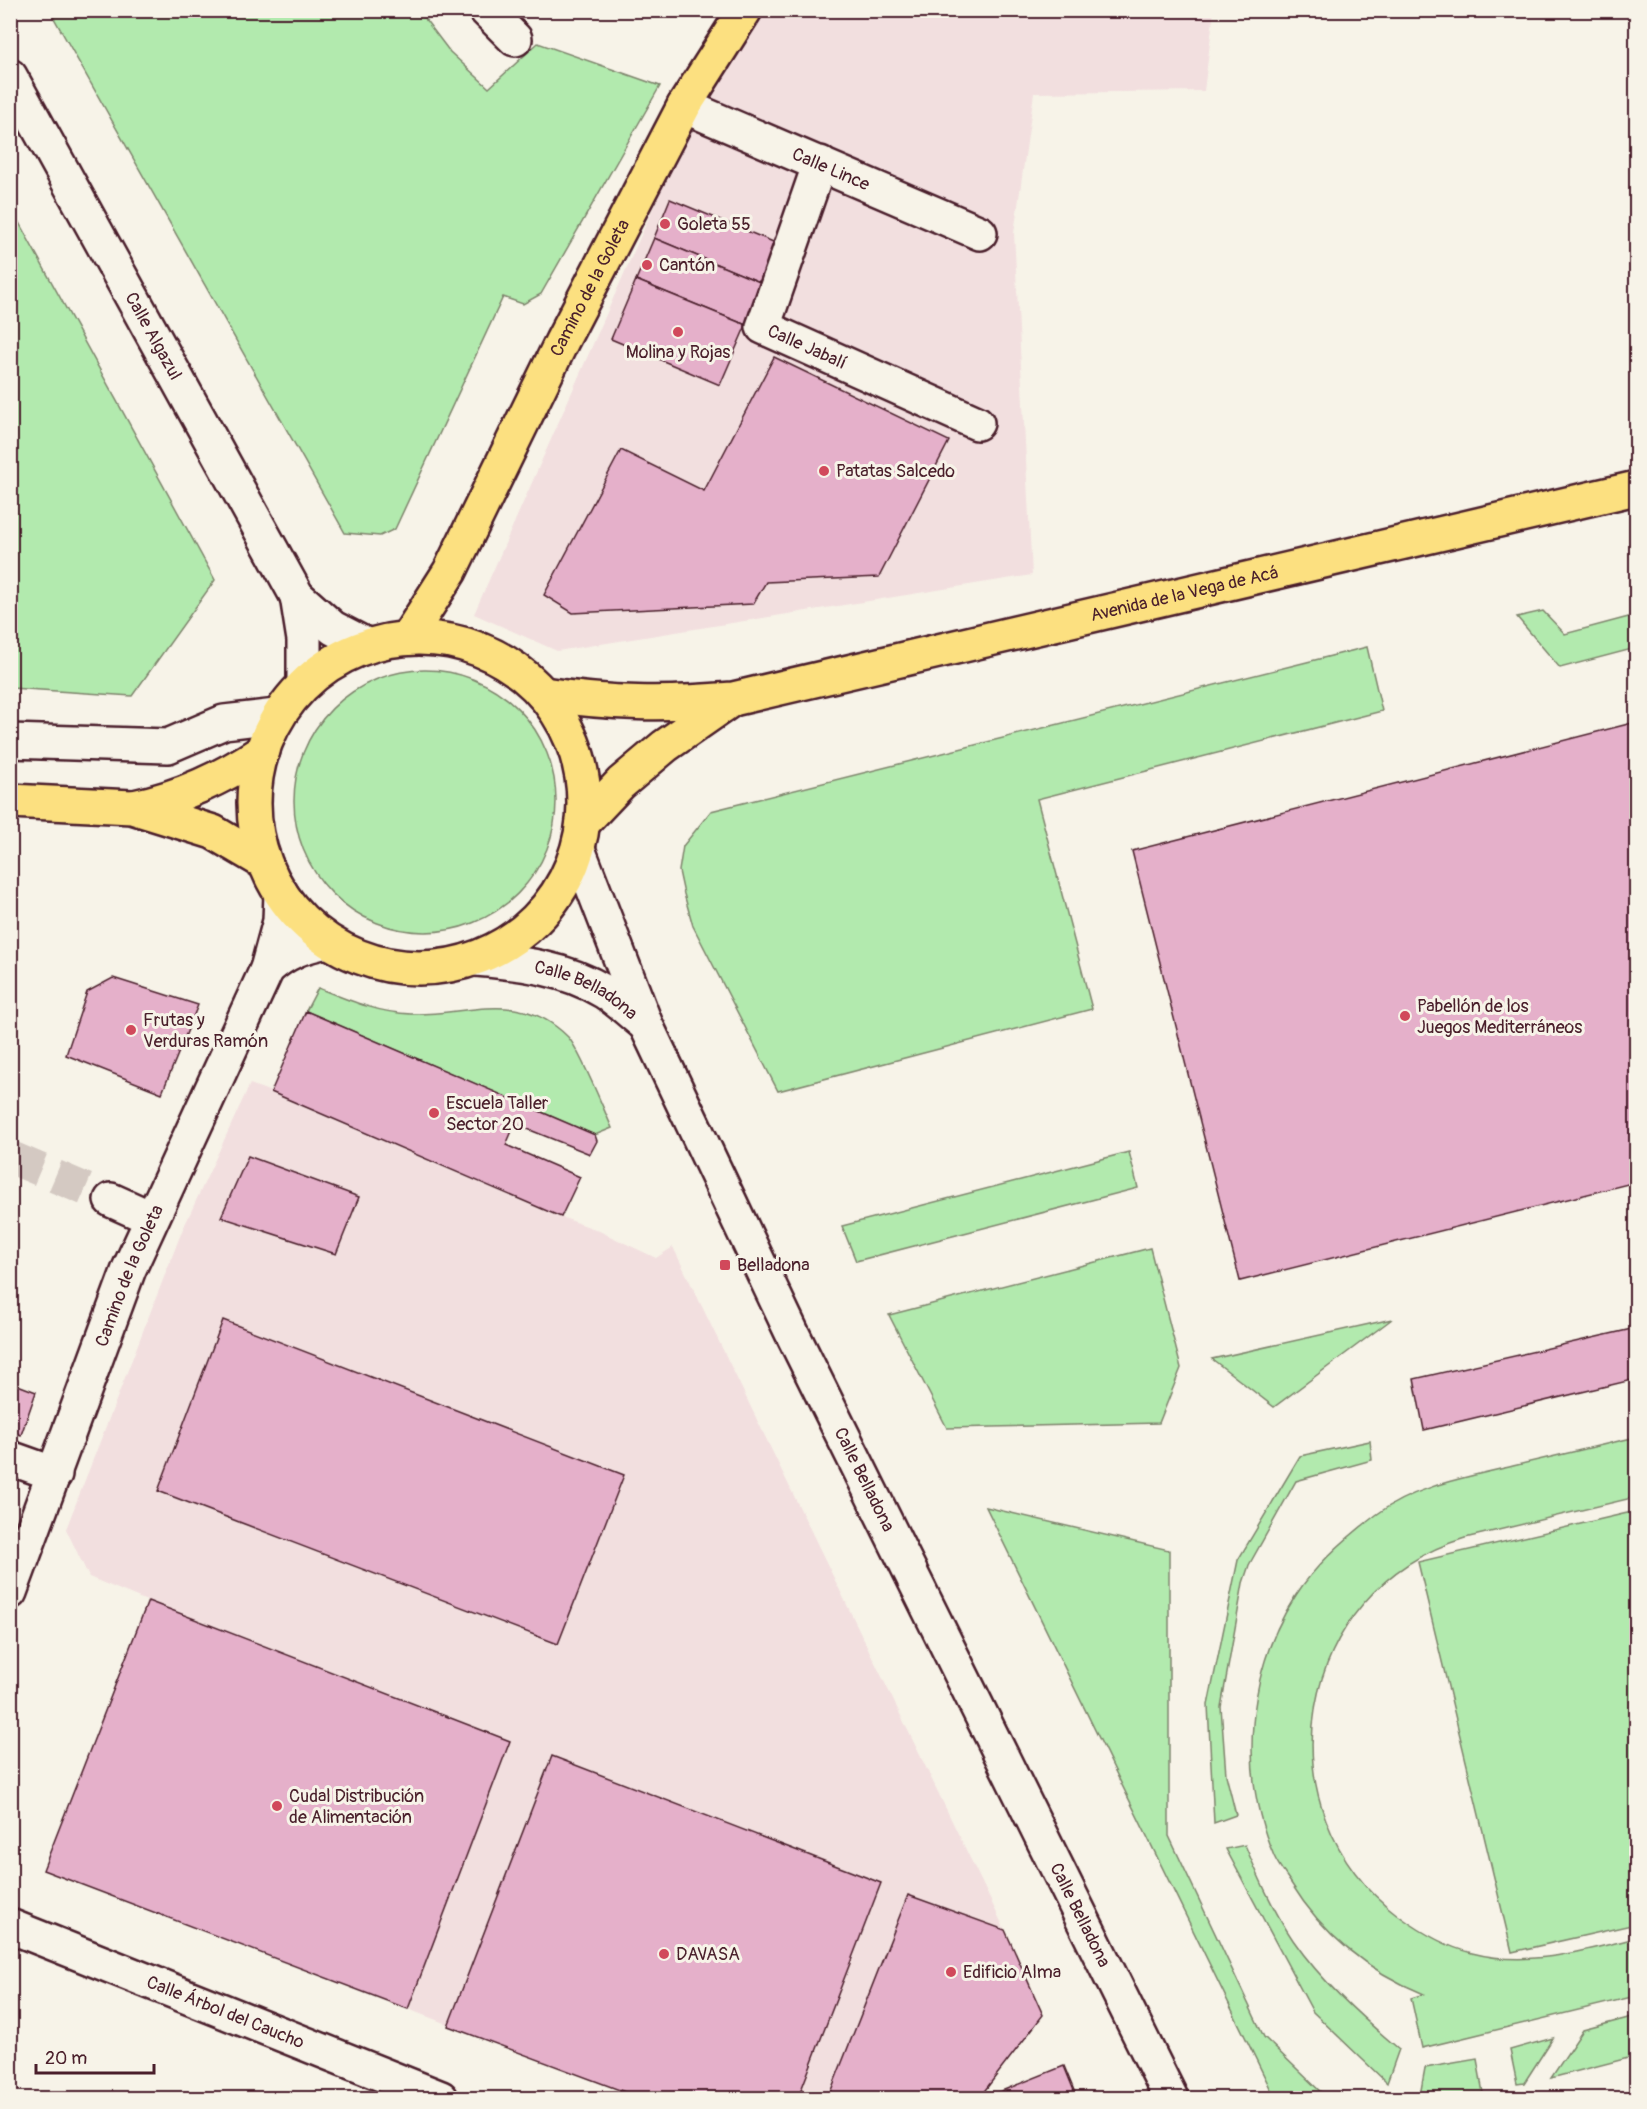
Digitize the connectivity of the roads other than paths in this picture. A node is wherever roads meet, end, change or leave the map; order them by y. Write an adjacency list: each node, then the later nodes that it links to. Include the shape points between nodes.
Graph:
1 (486, 10): 3 (street)
2 (745, 10): 5 (main road, Camino de la Goleta)
3 (515, 39)
4 (10, 76): 11 (street, Calle Algazul)
5 (684, 106): 6 (street, Calle Lince); 10 (main road, Camino de la Goleta, via 562,341)
6 (820, 163): 7 (street, Calle Lince); 8 (street, Calle Jabalí, via 763,327)
7 (980, 233)
8 (977, 423)
9 (1636, 488): 17 (main road, Avenida de la Vega de Acá)
10 (450, 572): 12 (main road, Camino de la Goleta); 13 (main road, Camino de la Goleta)
11 (297, 596): 14 (street, Calle Algazul, via 333,627); 15 (street, Calle Algazul, via 304,640)
12 (408, 637): 13 (main road); 14 (main road)
13 (445, 640): 16 (main road, via 508,664)
14 (368, 646): 15 (main road)
15 (304, 679): 18 (main road)
16 (543, 694): 17 (main road, Avenida de la Vega de Acá, via 602,703 664,705); 23 (main road, via 582,768)
17 (732, 699): 23 (main road, Avenida de la Vega de Acá, via 621,783)
18 (276, 716): 19 (street, via 224,722 168,746); 20 (main road)
19 (10, 741)
20 (262, 751): 22 (main road, via 187,792); 24 (main road, via 255,802 258,844)
21 (10, 801): 22 (main road)
22 (132, 807): 24 (main road, via 213,832)
23 (580, 836): 27 (main road, via 555,897 526,929 500,948); 29 (street)
24 (264, 862): 25 (main road)
25 (281, 893): 26 (main road, via 298,916); 28 (street, Camino de la Goleta, via 280,921)
26 (327, 941): 27 (main road, via 389,966 433,968); 28 (street, Camino de la Goleta, via 302,946 281,956)
27 (476, 958): 29 (street, Calle Belladona, via 552,968 580,979 607,993)
28 (267, 969): 31 (street, Camino de la Goleta)
29 (646, 1026): 37 (street, Calle Belladona, via 918,1590)
30 (111, 1200): 31 (street)
31 (150, 1218): 33 (street, Camino de la Goleta)
32 (10, 1458): 33 (street)
33 (54, 1474): 34 (street, Camino de la Goleta)
34 (10, 1592)
35 (10, 1926): 36 (street, Calle Árbol del Caucho)
36 (441, 2098)
37 (1171, 2098)

